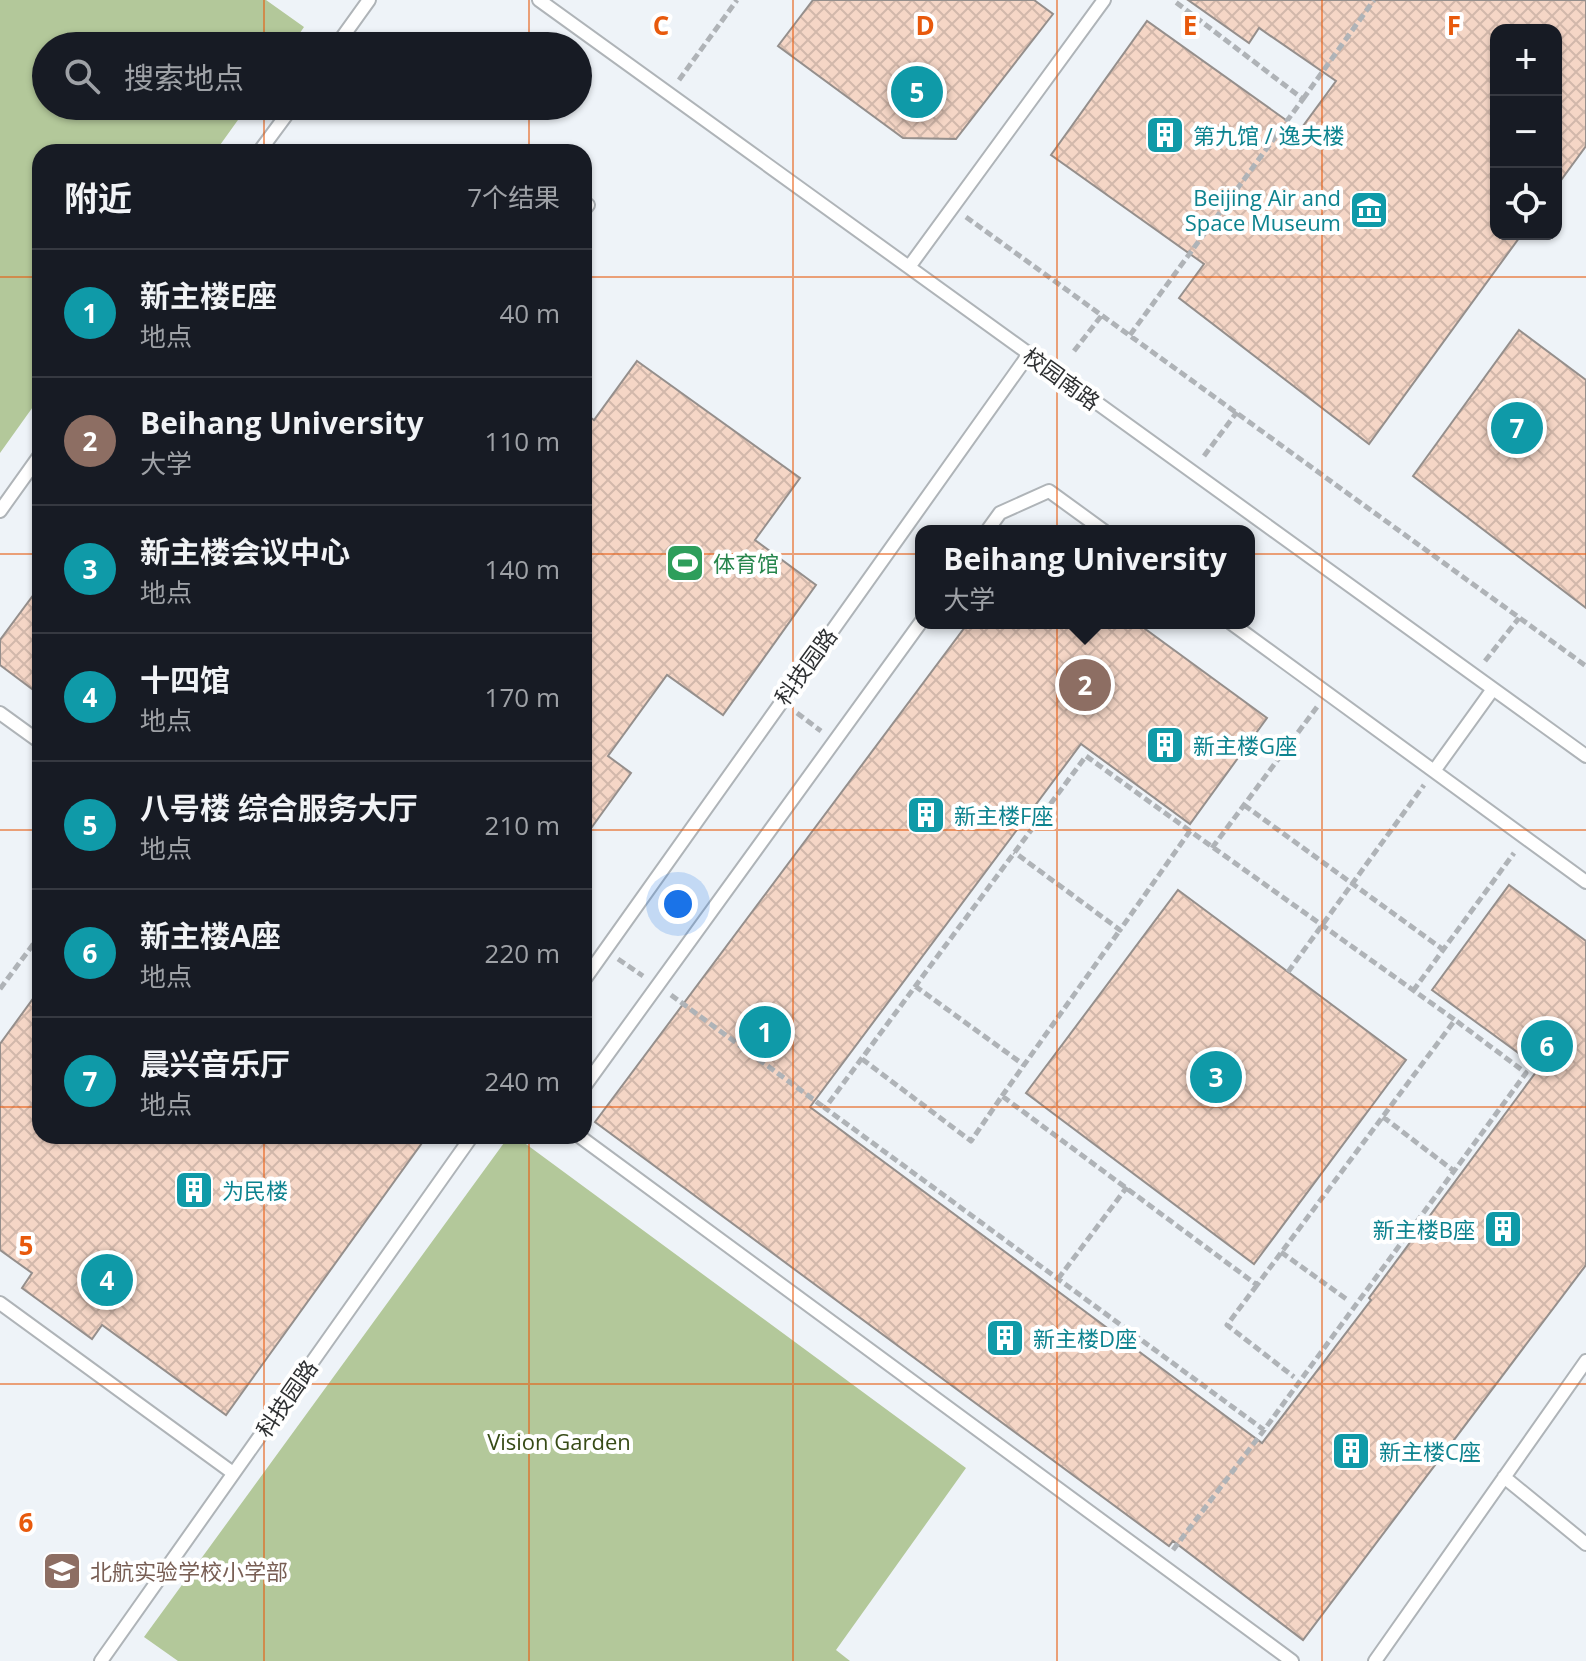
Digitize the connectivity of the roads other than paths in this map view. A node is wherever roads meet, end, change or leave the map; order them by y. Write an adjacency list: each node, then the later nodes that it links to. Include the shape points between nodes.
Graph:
1 (369, 0): 4 (lane)
2 (539, 0): 5 (lane, 校园南路)
3 (1104, 0): 9 (lane)
4 (346, 32)
5 (583, 32)
6 (592, 38): 9 (lane, 校园南路)
7 (283, 120): 8 (lane)
8 (265, 144)
9 (909, 267): 10 (lane, 校园南路)
10 (1029, 354): 17 (lane, 校园南路); 23 (lane, 科技园路)
11 (32, 466): 12 (lane)
12 (0, 511)
13 (991, 525): 14 (lane, via 1000,513 1049,491)
14 (1096, 525)
15 (916, 629): 24 (lane)
16 (1239, 629): 21 (lane)
17 (1493, 689): 20 (lane, 校园南路); 21 (lane)
18 (0, 713): 19 (lane)
19 (32, 736)
20 (1586, 756)
21 (1434, 771): 22 (lane)
22 (1586, 882)
23 (592, 969)
24 (592, 1076)
25 (466, 1144): 29 (lane, 科技园路)
26 (590, 1144): 33 (lane)
27 (0, 1303): 29 (lane)
28 (1586, 1361): 30 (lane)
29 (233, 1473): 32 (lane, 科技园路)
30 (1504, 1477): 31 (lane); 34 (lane)
31 (1586, 1544)
32 (101, 1661)
33 (1292, 1661)
34 (1375, 1661)

